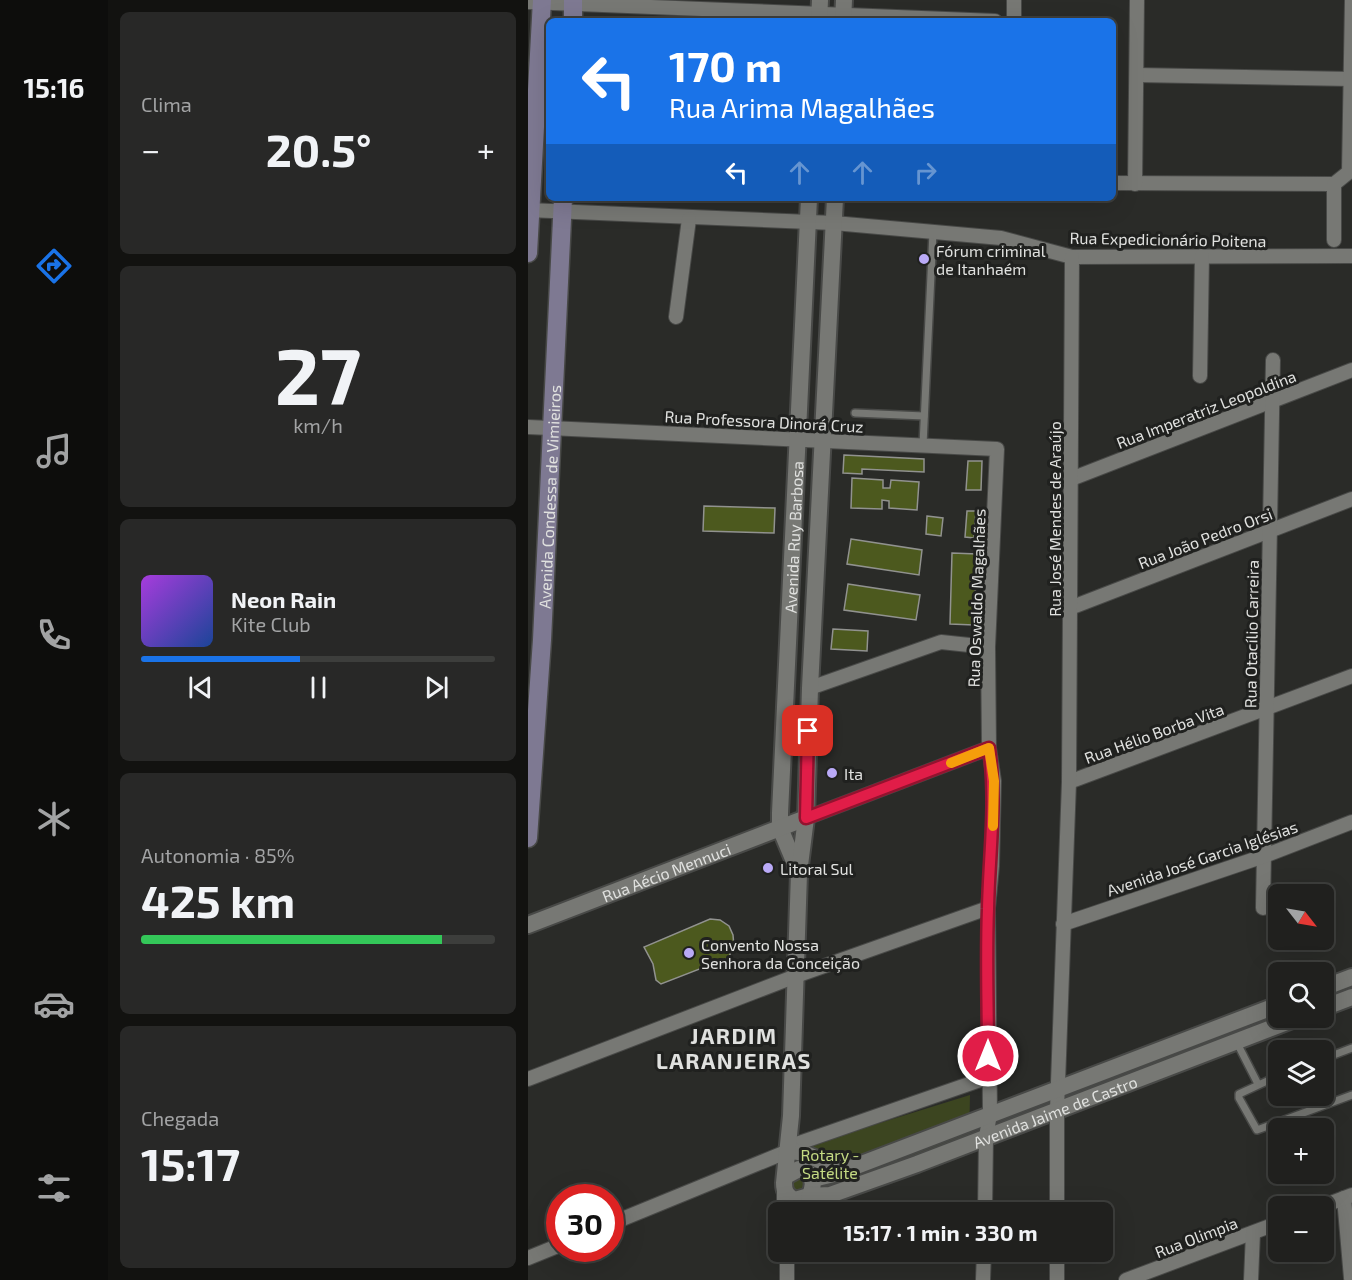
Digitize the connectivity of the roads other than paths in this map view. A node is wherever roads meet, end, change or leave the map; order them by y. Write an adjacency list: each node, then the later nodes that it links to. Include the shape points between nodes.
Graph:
1 (1014, 0): 9 (street)
2 (1137, 0): 10 (street)
3 (1352, 0): 11 (street)
4 (537, 2): 5 (street); 18 (main road)
5 (573, 8): 6 (street)
6 (819, 12): 7 (street)
7 (843, 12): 8 (street)
8 (944, 18)
9 (1014, 18)
10 (1137, 75): 11 (street); 13 (street)
11 (1351, 79): 14 (street, via 1349,172)
12 (1116, 183): 13 (street)
13 (1135, 184): 14 (street)
14 (1334, 184): 23 (street)
15 (808, 201): 20 (street, Avenida Ruy Barbosa)
16 (835, 201): 21 (street, Avenida Ruy Barbosa)
17 (563, 205): 18 (street, Rua Expedicionário Poitena); 19 (street, Rua Expedicionário Poitena); 36 (main road, Avenida Condessa de Vimieiros)
18 (529, 210): 24 (main road)
19 (689, 219): 20 (street, Rua Expedicionário Poitena); 28 (street)
20 (807, 223): 21 (street, Rua Expedicionário Poitena); 37 (street, Avenida Ruy Barbosa)
21 (834, 223): 22 (street, Rua Expedicionário Poitena); 38 (street, Avenida Ruy Barbosa)
22 (933, 232): 27 (street, Rua Expedicionário Poitena, via 1001,238); 34 (lane)
23 (1334, 240)
24 (528, 253)
25 (1202, 256): 26 (street, Rua Expedicionário Poitena); 27 (street, Rua Expedicionário Poitena); 31 (street)
26 (1352, 256)
27 (1072, 257): 41 (street, Rua José Mendes de Araújo)
28 (676, 317)
29 (1273, 360): 32 (street, Rua Otacílio Carreira)
30 (1352, 370): 32 (street, Rua Imperatriz Leopoldina)
31 (1200, 375)
32 (1272, 400): 41 (street, Rua Imperatriz Leopoldina); 43 (street, Rua Otacílio Carreira)
33 (855, 413): 34 (lane)
34 (924, 416): 39 (lane)
35 (528, 427): 36 (street, Rua Professora Dinorá Cruz)
36 (554, 428): 37 (street, Rua Professora Dinorá Cruz); 45 (main road, Avenida Condessa de Vimieiros)
37 (797, 438): 38 (street, Rua Professora Dinorá Cruz); 55 (street, Avenida Ruy Barbosa)
38 (824, 439): 39 (street, Rua Professora Dinorá Cruz); 48 (street, Avenida Ruy Barbosa)
39 (923, 445): 40 (street, Rua Professora Dinorá Cruz)
40 (998, 449): 46 (street, Rua Oswaldo Magalhães)
41 (1071, 479): 44 (street, Rua José Mendes de Araújo)
42 (1352, 499): 43 (street, Rua João Pedro Orsi)
43 (1269, 530): 44 (street, Rua João Pedro Orsi); 49 (street, Rua Otacílio Carreira)
44 (1070, 608): 51 (street, Rua José Mendes de Araújo)
45 (535, 640): 52 (main road, Avenida Condessa de Vimieiros)
46 (988, 647): 48 (street, via 941,642); 50 (street, Rua Oswaldo Magalhães)
47 (1352, 676): 49 (street, Rua Hélio Borba Vita)
48 (810, 688): 53 (street, Avenida Ruy Barbosa)
49 (1267, 710): 51 (street, Rua Hélio Borba Vita); 57 (street, Rua Otacílio Carreira)
50 (989, 748): 53 (street); 59 (street, Rua Oswaldo Magalhães, via 994,781)
51 (1069, 782): 61 (street, Rua José Mendes de Araújo)
52 (529, 793): 56 (main road, Avenida Condessa de Vimieiros)
53 (806, 818): 55 (street, Rua Aécio Mennuci); 58 (street, Avenida Ruy Barbosa)
54 (1352, 822): 57 (street, Avenida José Garcia Iglésias)
55 (780, 828): 58 (street, Avenida Ruy Barbosa); 62 (street, Rua Aécio Mennuci)
56 (528, 838)
57 (1264, 856): 60 (street, Rua Otacílio Carreira); 61 (street, Avenida José Garcia Iglésias)
58 (799, 873): 63 (street, Avenida Ruy Barbosa)
59 (988, 908): 63 (street); 73 (street, Rua Oswaldo Magalhães)
60 (1263, 908)
61 (1063, 924): 78 (street)
62 (528, 925)
63 (796, 976): 75 (street); 84 (street, Avenida Ruy Barbosa, via 791,1116)
64 (1348, 978): 65 (street); 66 (lane)
65 (1334, 984)
66 (1351, 999): 67 (street)
67 (1334, 1004)
68 (1268, 1009): 74 (street, Avenida Jaime de Castro)
69 (1271, 1028): 70 (street, Avenida Jaime de Castro)
70 (1236, 1041): 77 (lane); 80 (street, Avenida Jaime de Castro)
71 (1352, 1048): 72 (lane)
72 (1334, 1055)
73 (989, 1077): 82 (street, Rua Oswaldo Magalhães); 84 (street)
74 (1088, 1077): 78 (street, Avenida Jaime de Castro); 80 (street)
75 (528, 1079)
76 (1268, 1080): 77 (lane)
77 (1258, 1084): 79 (lane, via 1243,1090 1239,1098 1257,1130)
78 (1059, 1088): 81 (street); 82 (street, Avenida Jaime de Castro)
79 (1352, 1095)
80 (1094, 1096): 81 (street, Avenida Jaime de Castro)
81 (1057, 1110): 83 (street, Avenida Jaime de Castro); 92 (street)
82 (990, 1114): 83 (street, Rua Oswaldo Magalhães); 85 (street, Avenida Jaime de Castro)
83 (986, 1137): 90 (street, Avenida Jaime de Castro, via 830,1196); 91 (street, Rua Oswaldo Magalhães)
84 (796, 1149): 85 (street, via 819,1162); 86 (street, Avenida Ruy Barbosa); 87 (street, Avenida Ruy Barbosa); 94 (street)
85 (847, 1168): 86 (street, Avenida Jaime de Castro)
86 (810, 1176): 87 (street, via 799,1169); 90 (street, Avenida Ruy Barbosa, via 813,1188)
87 (785, 1183): 89 (street, Avenida Ruy Barbosa); 90 (street, via 789,1196)
88 (1348, 1196): 93 (street); 103 (street)
89 (784, 1202)
90 (804, 1202)
91 (985, 1202)
92 (1057, 1202)
93 (1334, 1202)
94 (624, 1218)
95 (1268, 1227): 96 (street, Rua Olimpia)
96 (1252, 1233): 102 (street, Rua Olimpia); 108 (street)
97 (546, 1251): 98 (street)
98 (528, 1258)
99 (788, 1262): 104 (street)
100 (984, 1262): 105 (street)
101 (1057, 1262): 106 (street)
102 (1149, 1276): 107 (street, Rua Olimpia)
103 (1351, 1278)
104 (787, 1280)
105 (984, 1280)
106 (1057, 1280)
107 (1126, 1280)
108 (1251, 1280)

